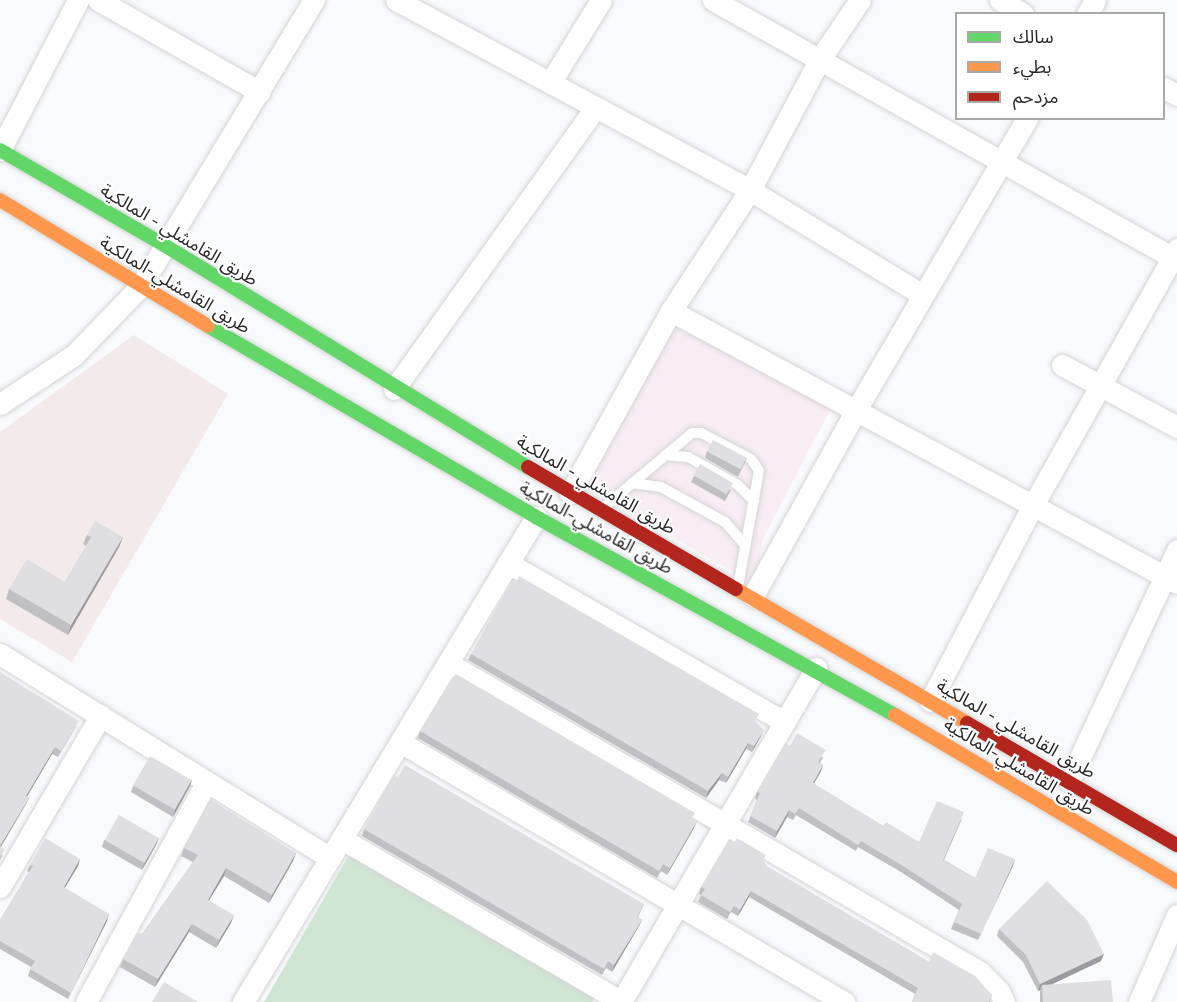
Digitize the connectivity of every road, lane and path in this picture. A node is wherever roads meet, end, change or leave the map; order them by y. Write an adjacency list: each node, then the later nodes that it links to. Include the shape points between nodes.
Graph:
1 (78, 0): 15 (street)
2 (98, 0): 12 (street)
3 (314, 0): 12 (street)
4 (396, 0): 11 (street)
5 (601, 0): 11 (street)
6 (713, 0): 10 (street)
7 (860, 0): 10 (street)
8 (1000, 0): 9 (street)
9 (1020, 12)
10 (820, 59): 16 (street); 17 (street)
11 (550, 83): 13 (street)
12 (260, 92): 19 (street)
13 (595, 108): 17 (street); 26 (street)
14 (1026, 120): 16 (street)
15 (0, 150): 19 (highway, طريق القامشلي - المالكية)
16 (1002, 164): 20 (street); 22 (street)
17 (750, 190): 22 (street); 23 (street)
18 (0, 200): 21 (highway, طريق القامشلي-المالكية)
19 (164, 245): 21 (street); 26 (highway, طريق القامشلي - المالكية)
20 (1175, 256): 25 (street)
21 (140, 287): 27 (street, via 74,355); 35 (highway, طريق القامشلي-المالكية)
22 (923, 295): 28 (street)
23 (671, 311): 28 (street); 33 (street)
24 (1062, 365): 25 (street)
25 (1102, 387): 29 (street); 36 (street)
26 (394, 389): 31 (highway, طريق القامشلي - المالكية)
27 (0, 404)
28 (856, 410): 36 (street); 43 (street)
29 (1177, 427)
30 (665, 456): 32 (lane); 34 (lane, via 688,457 738,485); 34 (lane, via 692,434 706,435 755,462 759,471)
31 (538, 473): 33 (highway, طريق القامشلي - المالكية); 35 (highway)
32 (632, 483): 37 (lane); 39 (lane, via 655,485 725,522)
33 (570, 493): 37 (highway, طريق القامشلي - المالكية)
34 (754, 501): 39 (lane)
35 (517, 505): 38 (highway, طريق القامشلي-المالكية)
36 (1033, 505): 42 (street); 48 (street)
37 (601, 510): 43 (highway, طريق القامشلي - المالكية)
38 (536, 517): 41 (street); 44 (highway, طريق القامشلي-المالكية)
39 (745, 545): 43 (lane)
40 (1177, 550): 42 (street)
41 (508, 563): 46 (street); 50 (street)
42 (1170, 579): 52 (street)
43 (754, 596): 44 (highway); 48 (highway, طريق القامشلي - المالكية)
44 (753, 634): 47 (highway, طريق القامشلي-المالكية)
45 (0, 654): 49 (street)
46 (448, 663): 51 (street); 54 (street)
47 (816, 668): 50 (street); 58 (highway, طريق القامشلي-المالكية)
48 (930, 701): 52 (highway, طريق القامشلي - المالكية)
49 (101, 715): 53 (street); 59 (street)
50 (785, 722): 54 (street)
51 (400, 742): 55 (street); 60 (street)
52 (1069, 780): 56 (highway, طريق القامشلي - المالكية)
53 (206, 783): 57 (street); 62 (street)
54 (725, 824): 60 (street); 66 (street, via 980,972)
55 (342, 839): 57 (street); 64 (street)
56 (1177, 845)
57 (330, 858): 63 (street)
58 (1177, 882)
59 (0, 887)
60 (678, 905): 64 (street); 65 (street)
61 (1177, 915): 67 (street)
62 (86, 1002)
63 (243, 1002)
64 (621, 1002)
65 (844, 1002)
66 (1004, 1002)
67 (1139, 1002)

